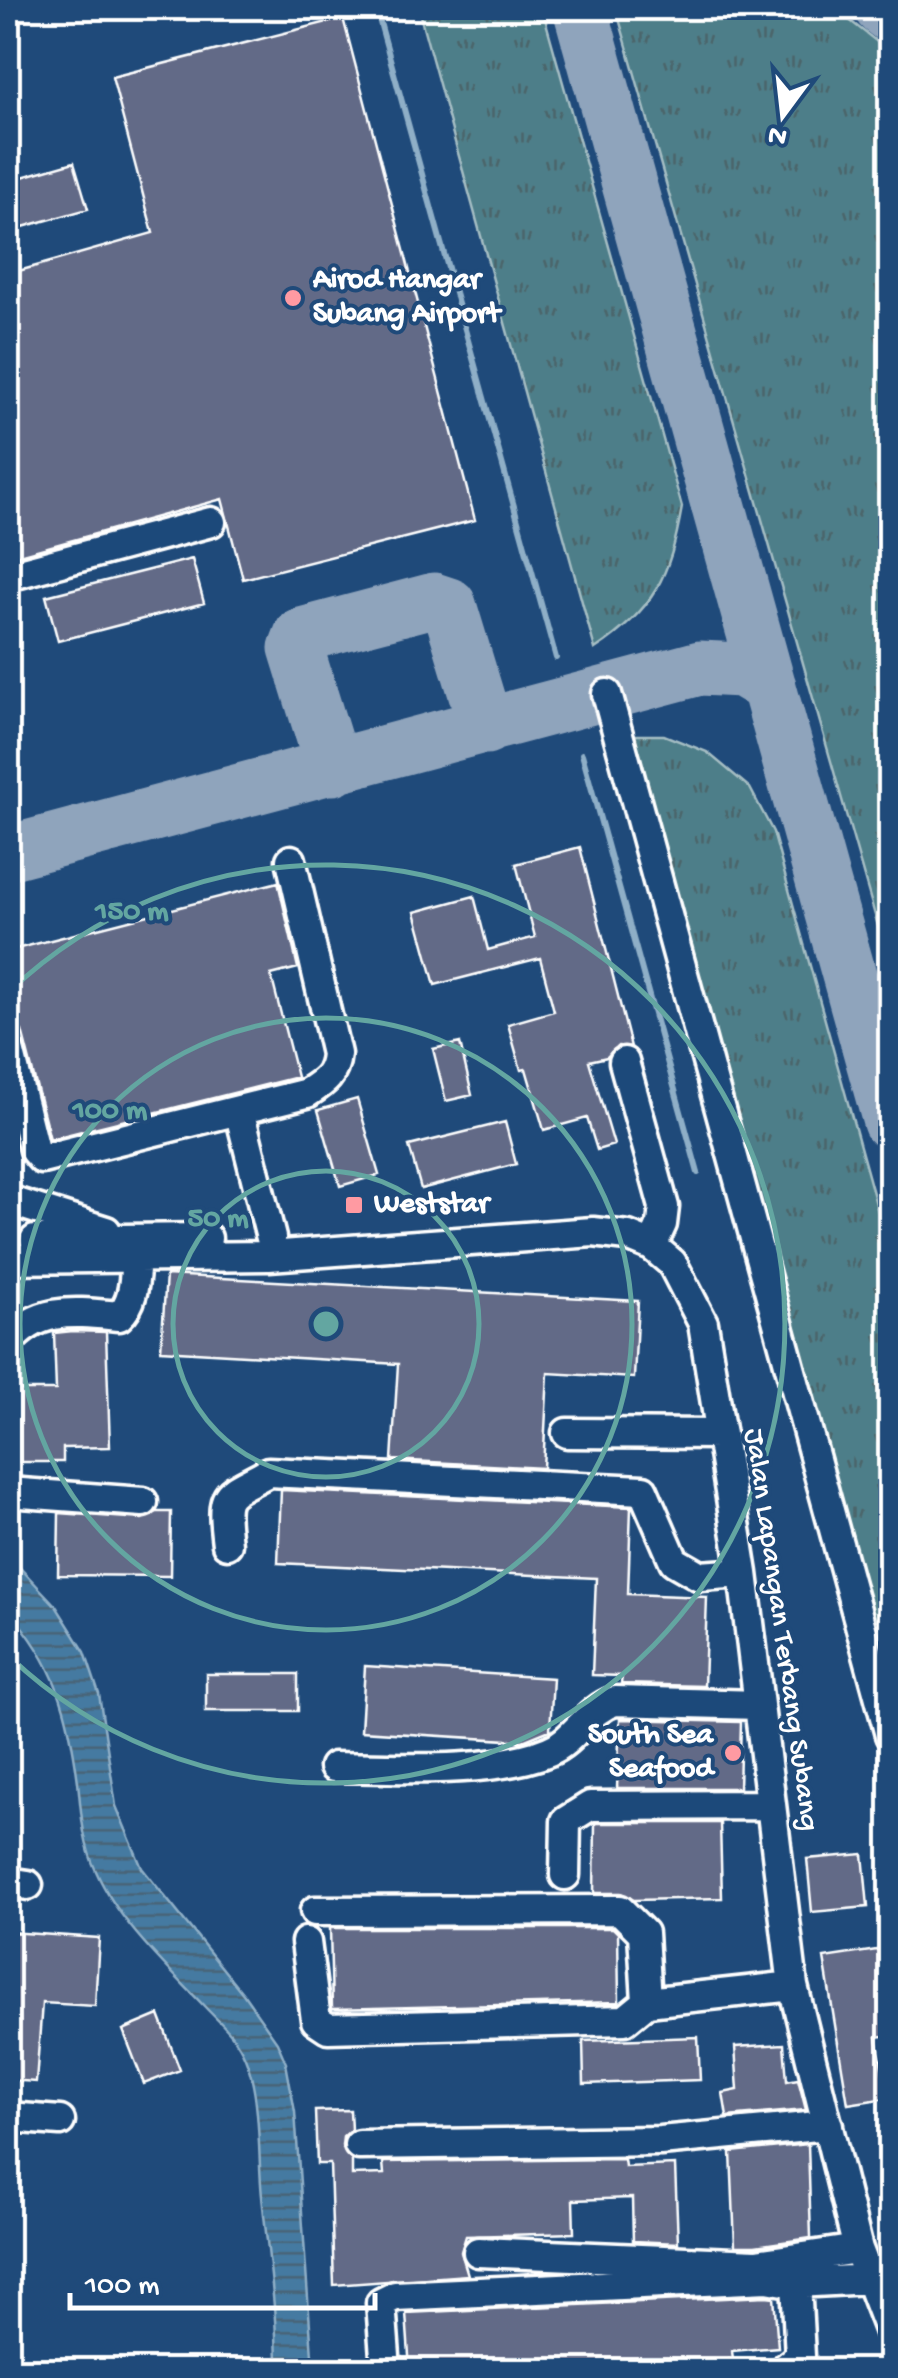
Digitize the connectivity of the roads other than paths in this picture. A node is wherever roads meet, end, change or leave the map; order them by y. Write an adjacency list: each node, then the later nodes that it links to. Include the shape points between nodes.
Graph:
1 (211, 522): 2 (street)
2 (8, 576)
3 (607, 694): 23 (street)
4 (291, 860): 7 (street, via 335,1066 329,1080 307,1093)
5 (10, 1053): 7 (street, via 34,1150 42,1159)
6 (624, 1062): 11 (street, via 664,1207)
7 (239, 1110): 9 (street)
8 (8, 1200): 12 (street)
9 (271, 1238): 12 (street); 13 (street)
10 (8, 1240): 12 (street)
11 (652, 1246): 13 (street, via 593,1232); 17 (street, Jalan Lapangan Terbang Subang, via 672,1263 703,1323)
12 (132, 1248): 13 (street, via 269,1256); 14 (street); 15 (street, via 125,1312 50,1314 22,1325)
13 (348, 1248)
14 (8, 1259)
15 (8, 1342)
16 (567, 1433): 17 (street)
17 (721, 1434): 21 (street, Jalan Lapangan Terbang Subang)
18 (8, 1492): 19 (street)
19 (143, 1502)
20 (227, 1544): 21 (street, via 223,1515 230,1492 268,1472 643,1490 674,1561 700,1576)
21 (743, 1573): 22 (street, Jalan Lapangan Terbang Subang)
22 (759, 1705): 24 (street, via 615,1701 591,1715 566,1744 527,1758); 25 (street, Jalan Lapangan Terbang Subang)
23 (890, 1734)
24 (334, 1767)
25 (772, 1805): 26 (street, via 590,1806 566,1820); 29 (street, Jalan Lapangan Terbang Subang)
26 (565, 1875)
27 (316, 1911): 30 (street, via 620,1910 643,1932)
28 (306, 1942): 30 (street, via 316,2020 328,2028 625,2020)
29 (793, 1986): 30 (street); 33 (street, Jalan Lapangan Terbang Subang)
30 (647, 2002)
31 (8, 2118): 32 (street)
32 (60, 2121)
33 (828, 2125): 34 (street, via 660,2142); 35 (street, Jalan Lapangan Terbang Subang)
34 (359, 2145)
35 (858, 2250): 36 (street, via 756,2264); 37 (street, Jalan Lapangan Terbang Subang)
36 (478, 2252)
37 (869, 2279): 38 (street); 39 (street, Jalan Lapangan Terbang Subang)
38 (796, 2283): 40 (street, via 767,2278 395,2296 381,2304); 41 (street, via 800,2356)
39 (890, 2332)
40 (386, 2370)
41 (783, 2370)

